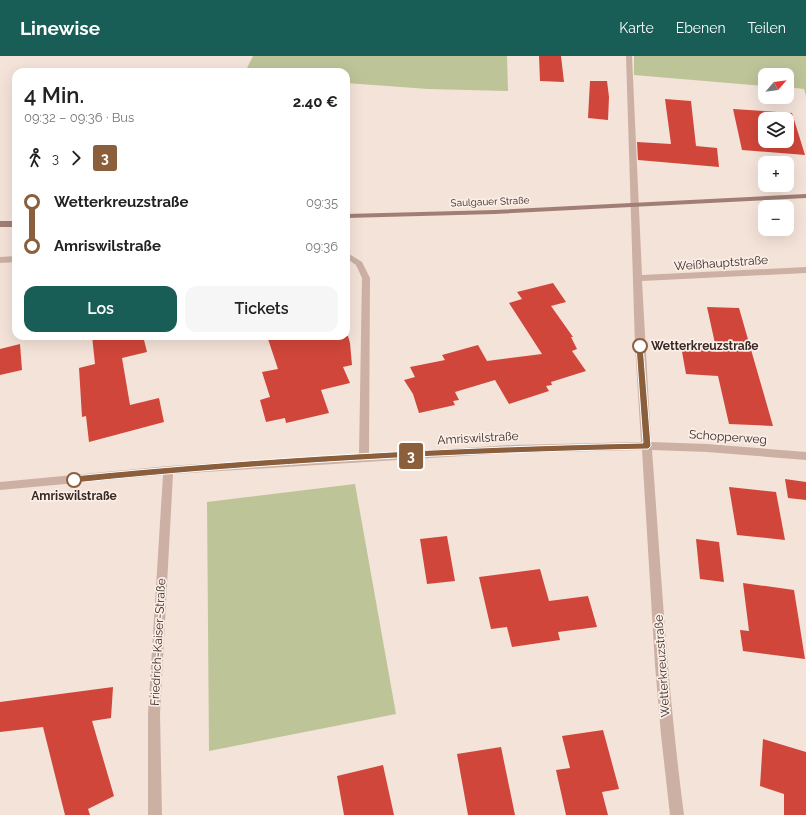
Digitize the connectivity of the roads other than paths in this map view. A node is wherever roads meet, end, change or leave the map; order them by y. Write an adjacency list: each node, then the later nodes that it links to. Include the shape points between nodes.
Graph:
1 (629, 56): 3 (street, via 633,191)
2 (806, 196): 3 (main road, Saulgauer Straße)
3 (636, 205): 4 (main road, Saulgauer Straße); 11 (street, Wetterkreuzstraße)
4 (350, 216)
5 (0, 224): 6 (main road)
6 (12, 224)
7 (350, 256): 14 (street, via 364,269 366,278)
8 (12, 259): 9 (street)
9 (0, 260)
10 (806, 270): 11 (street, Weißhauptstraße)
11 (638, 278): 12 (street, Wetterkreuzstraße, via 640,346)
12 (648, 446): 13 (street, Schopperweg); 14 (street, Amriswilstraße, via 510,449); 18 (street, Wetterkreuzstraße, via 661,665)
13 (806, 456)
14 (364, 459): 15 (street, Amriswilstraße)
15 (168, 470): 16 (street, Amriswilstraße); 17 (street, Friedrich-Kaiser-Straße, via 154,714)
16 (0, 486)
17 (155, 815)
18 (677, 815)

